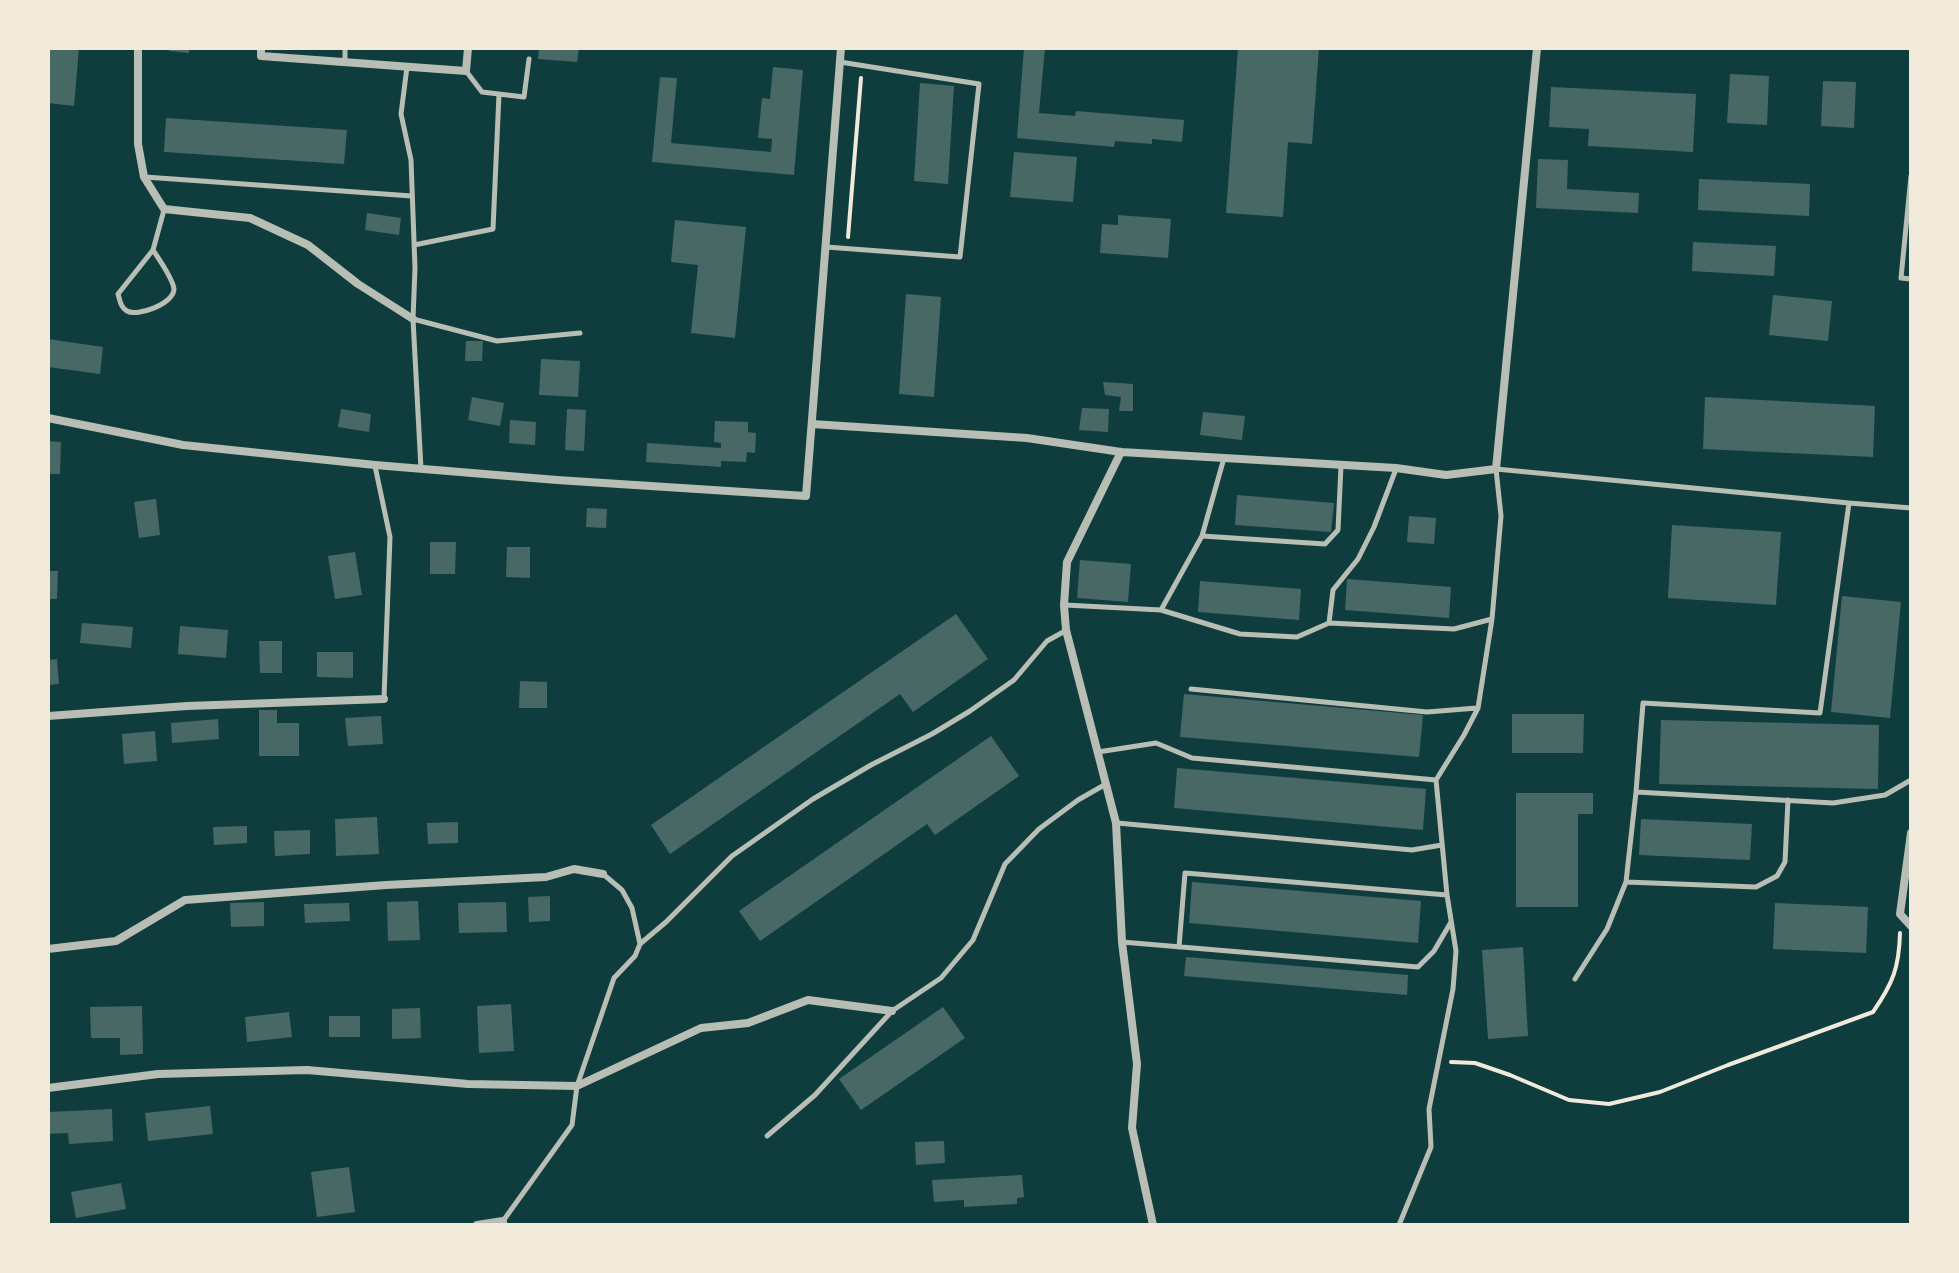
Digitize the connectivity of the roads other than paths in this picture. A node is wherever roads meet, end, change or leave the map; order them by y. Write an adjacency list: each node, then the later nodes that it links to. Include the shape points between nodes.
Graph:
1 (138, 48): 14 (street, via 138,144)
2 (261, 48): 8 (street, via 261,56)
3 (345, 48): 8 (lane)
4 (468, 48): 11 (street)
5 (841, 48): 9 (street)
6 (1537, 48): 30 (street)
7 (529, 59): 12 (lane, via 524,97)
8 (345, 62): 10 (street)
9 (840, 62): 18 (street); 18 (lane, via 979,84 960,257)
10 (407, 67): 11 (street); 15 (lane, via 401,114)
11 (466, 71): 12 (lane, via 482,92)
12 (499, 94): 17 (lane, via 493,229)
13 (1911, 176): 20 (lane, via 1901,278)
14 (144, 177): 15 (lane); 16 (street)
15 (412, 196): 17 (lane)
16 (164, 209): 19 (lane); 21 (street, via 250,218 308,245)
17 (414, 245): 21 (lane)
18 (826, 247): 24 (street)
19 (153, 250): 19 (lane, via 118,294 127,311 166,303 172,296 174,287)
20 (1911, 279)
21 (413, 319): 22 (lane, via 497,341); 31 (lane)
22 (580, 333)
23 (48, 418): 27 (street, via 183,445)
24 (812, 424): 25 (street, via 1027,438); 31 (street, via 806,496)
25 (1121, 452): 26 (street); 35 (street, via 1067,562)
26 (1224, 458): 28 (street); 34 (lane)
27 (375, 465): 31 (street); 41 (lane, via 390,537)
28 (1341, 465): 29 (street); 34 (lane, via 1338,530 1325,544)
29 (1396, 468): 30 (street, via 1446,475); 38 (lane, via 1358,559 1333,590)
30 (1496, 469): 32 (lane); 37 (lane, via 1501,516)
31 (421, 470)
32 (1849, 503): 33 (lane); 48 (lane, via 1820,713 1643,703)
33 (1911, 508)
34 (1202, 536): 36 (lane)
35 (1064, 605): 36 (lane); 39 (street)
36 (1161, 610): 38 (lane, via 1240,634 1297,637)
37 (1492, 619): 38 (lane, via 1454,629); 42 (lane)
38 (1329, 623)
39 (1066, 630): 44 (street); 59 (lane, via 1047,641 1014,680 970,711 813,799 732,856)
40 (1191, 689): 42 (lane, via 1427,712)
41 (384, 699): 43 (street)
42 (1478, 708): 45 (lane)
43 (48, 716)
44 (1098, 752): 45 (lane, via 1156,743 1192,758); 47 (street)
45 (1436, 780): 52 (lane)
46 (1911, 780): 49 (lane, via 1885,795 1833,803)
47 (1106, 784): 50 (street); 63 (lane, via 1039,829 1005,864 973,940 941,978)
48 (1636, 792): 49 (lane); 54 (lane)
49 (1788, 800): 54 (lane, via 1785,862 1767,882 1756,887)
50 (1116, 823): 52 (lane, via 1412,850); 58 (street)
51 (1911, 833): 57 (street, via 1900,914)
52 (1442, 845): 55 (lane)
53 (603, 874): 59 (lane, via 622,890 632,908); 61 (street, via 574,869 546,877 185,900 116,941)
54 (1626, 882): 62 (lane, via 1607,929)
55 (1447, 895): 56 (lane); 60 (lane, via 1185,873)
56 (1452, 921): 60 (lane, via 1418,967); 70 (lane, via 1453,989 1429,1109 1431,1147)
57 (1911, 926)
58 (1122, 942): 60 (lane); 69 (street, via 1137,1064 1132,1128)
59 (640, 944): 64 (lane, via 614,978)
60 (1179, 947)
61 (48, 949)
62 (1575, 979)
63 (892, 1011): 64 (street, via 808,1000 748,1023 701,1028); 66 (lane, via 815,1095)
64 (577, 1086): 65 (street, via 468,1084 307,1070 158,1074); 67 (lane, via 572,1125)
65 (48, 1088)
66 (767, 1136)
67 (504, 1223): 68 (street)
68 (477, 1225)
69 (1153, 1225)
70 (1399, 1225)

